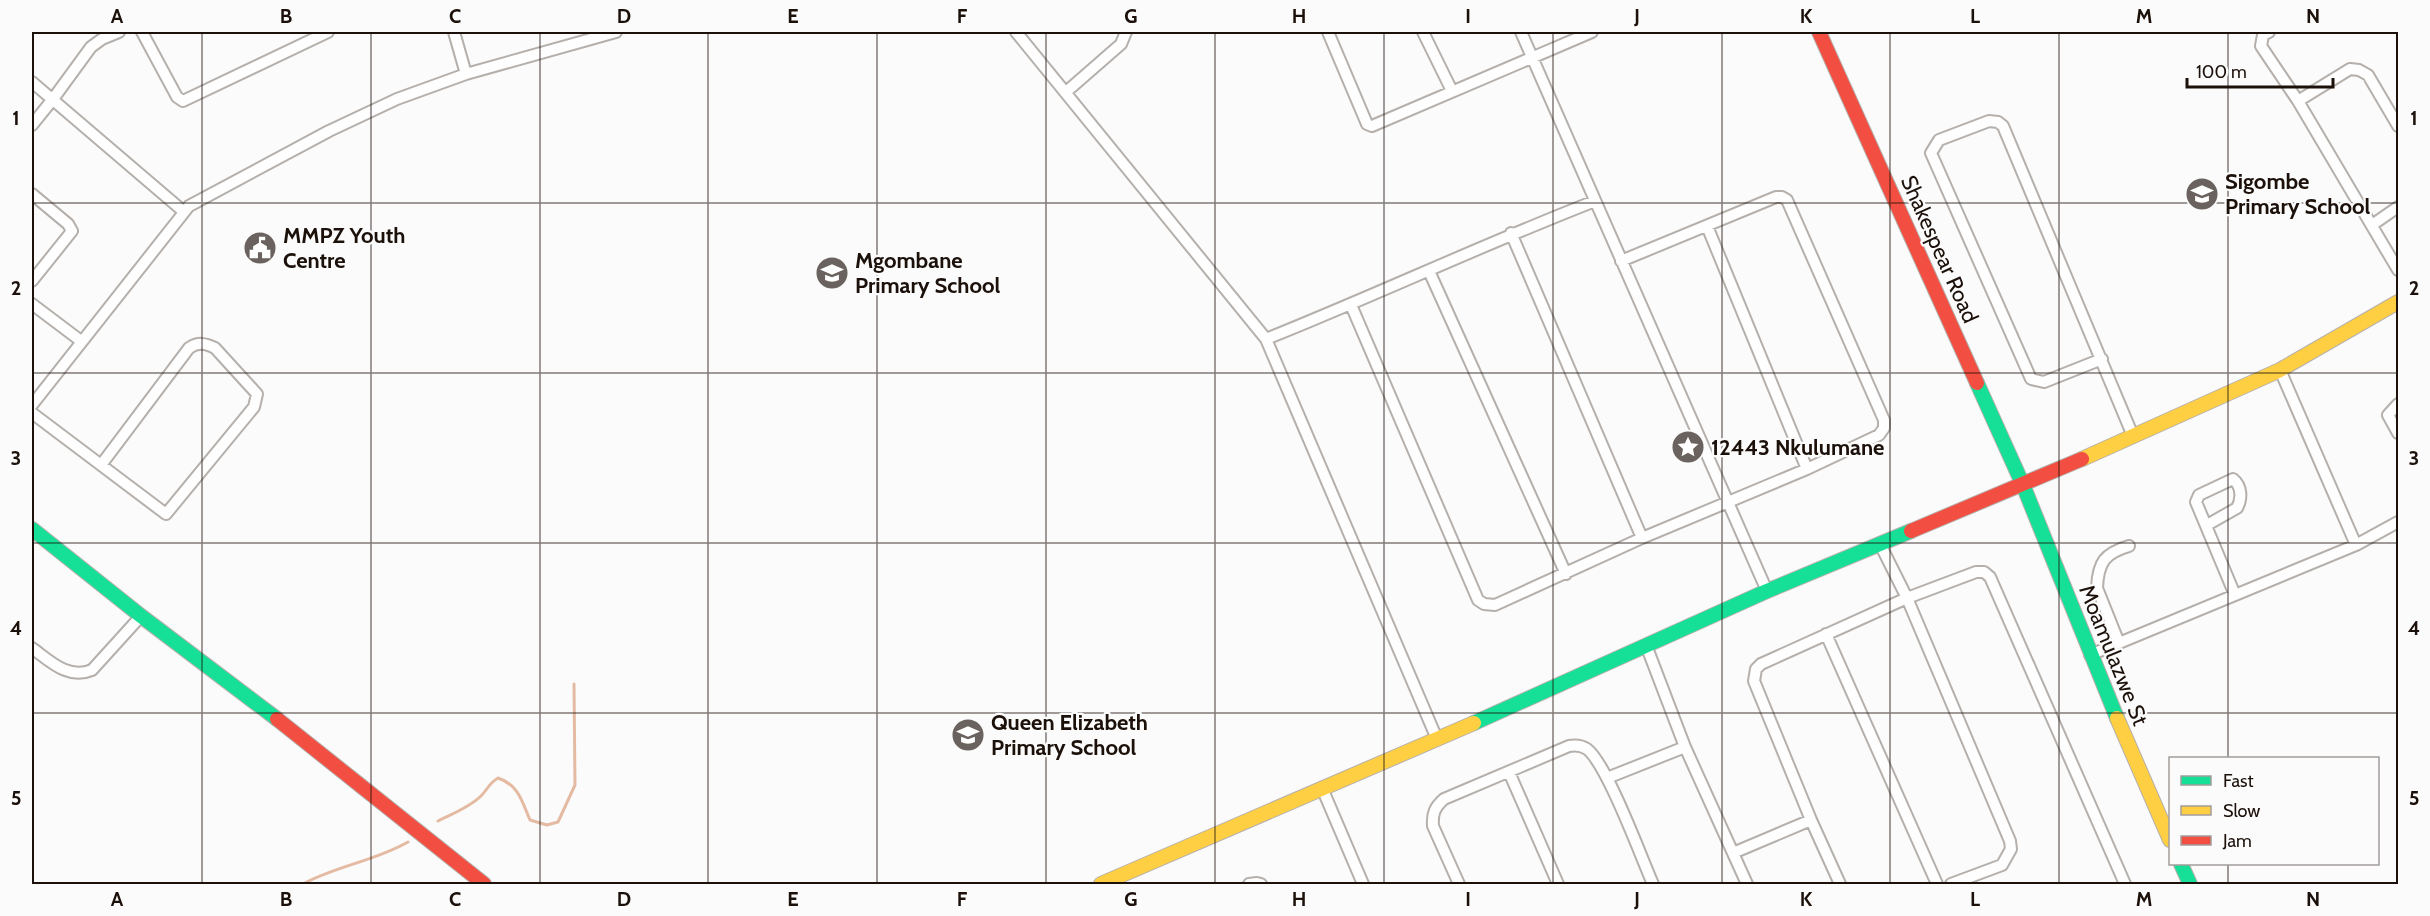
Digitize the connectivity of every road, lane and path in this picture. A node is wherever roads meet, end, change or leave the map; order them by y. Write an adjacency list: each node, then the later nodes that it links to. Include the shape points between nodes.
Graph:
1 (119, 32): 19 (street, via 91,47)
2 (142, 32): 3 (street, via 177,98 183,101)
3 (328, 32)
4 (454, 32): 15 (street)
5 (616, 32): 15 (street)
6 (1016, 32): 18 (street)
7 (1125, 32): 18 (street, via 1121,44)
8 (1328, 32): 17 (street, via 1369,126)
9 (1423, 32): 17 (street)
10 (1521, 32): 14 (street)
11 (1592, 32): 14 (street)
12 (1819, 32): 48 (street, Shakespear Road)
13 (2269, 32): 20 (street, via 2263,35 2261,46)
14 (1533, 58): 17 (street); 24 (street)
15 (466, 74): 26 (street, via 397,99 330,131)
16 (32, 82): 19 (street)
17 (1452, 91)
18 (1066, 92): 37 (street)
19 (53, 99): 21 (street); 26 (street)
20 (2298, 101): 22 (street, via 2350,69 2359,70 2368,75); 27 (street)
21 (32, 125)
22 (2398, 126)
23 (32, 194): 33 (street, via 72,231)
24 (1595, 201): 29 (street); 30 (street)
25 (2398, 207): 27 (street)
26 (183, 211): 38 (street)
27 (2372, 225): 31 (street)
28 (1707, 226): 30 (street); 47 (street); 47 (street, via 1776,197 1787,200 1884,420 1879,435)
29 (1511, 233): 32 (street); 53 (street)
30 (1621, 261): 49 (street)
31 (2398, 270)
32 (1429, 271): 36 (street); 57 (street)
33 (32, 281)
34 (2398, 302): 40 (street)
35 (32, 304): 38 (street)
36 (1352, 305): 37 (street); 57 (street, via 1478,600 1495,605)
37 (1266, 339): 67 (street)
38 (81, 340): 42 (street)
39 (2102, 358): 39 (street, via 2003,126 1989,121 1939,140 1931,153 2031,379 2044,382); 45 (street)
40 (2280, 370): 45 (street); 55 (street)
41 (2398, 404): 44 (street, via 2388,415)
42 (32, 405)
43 (32, 413): 46 (street)
44 (2398, 433)
45 (2133, 436): 48 (street)
46 (101, 465): 46 (street, via 166,514 254,407 257,394 215,348 195,345)
47 (1807, 469): 49 (street)
48 (2023, 484): 54 (street); 66 (street, Moamulazwe St)
49 (1728, 502): 53 (street); 58 (street)
50 (2398, 522): 55 (street)
51 (2206, 525): 51 (street, via 2196,502 2199,495 2233,479 2237,481 2241,497 2237,508); 59 (street)
52 (32, 529): 61 (street)
53 (1642, 538): 57 (street)
54 (1880, 544): 58 (street); 60 (street)
55 (2356, 545): 59 (street)
56 (2129, 546): 63 (street, via 2112,551 2104,559 2097,579)
57 (1566, 574)
58 (1767, 591): 64 (street)
59 (2235, 595): 63 (street)
60 (1907, 598): 62 (street); 87 (street, via 2010,841 2011,849 2002,865); 88 (street, via 1976,572 1990,577)
61 (141, 616): 65 (street, via 92,670 84,673 65,671); 76 (street, via 320,751)
62 (1826, 634): 72 (street, via 1761,664 1754,681); 86 (street)
63 (2119, 643): 66 (street)
64 (1646, 645): 67 (street); 68 (street)
65 (32, 648)
66 (2090, 655): 73 (street, Moamulazwe St)
67 (1437, 739): 71 (street)
68 (1685, 747): 70 (street); 74 (street)
69 (1509, 771): 70 (street, via 1577,745 1589,750); 81 (street, via 1444,799 1435,808 1433,826); 82 (street)
70 (1607, 778): 83 (street)
71 (1322, 788): 77 (street); 80 (street)
72 (1811, 820): 74 (street); 85 (street)
73 (2169, 838)
74 (1733, 853): 84 (street)
75 (2181, 865): 89 (street)
76 (484, 885)
77 (1101, 885)
78 (1249, 885): 79 (street)
79 (1261, 885)
80 (1363, 885)
81 (1459, 885)
82 (1558, 885)
83 (1653, 885)
84 (1747, 885)
85 (1840, 885)
86 (1936, 885)
87 (1951, 885)
88 (2125, 885)
89 (2190, 885)

